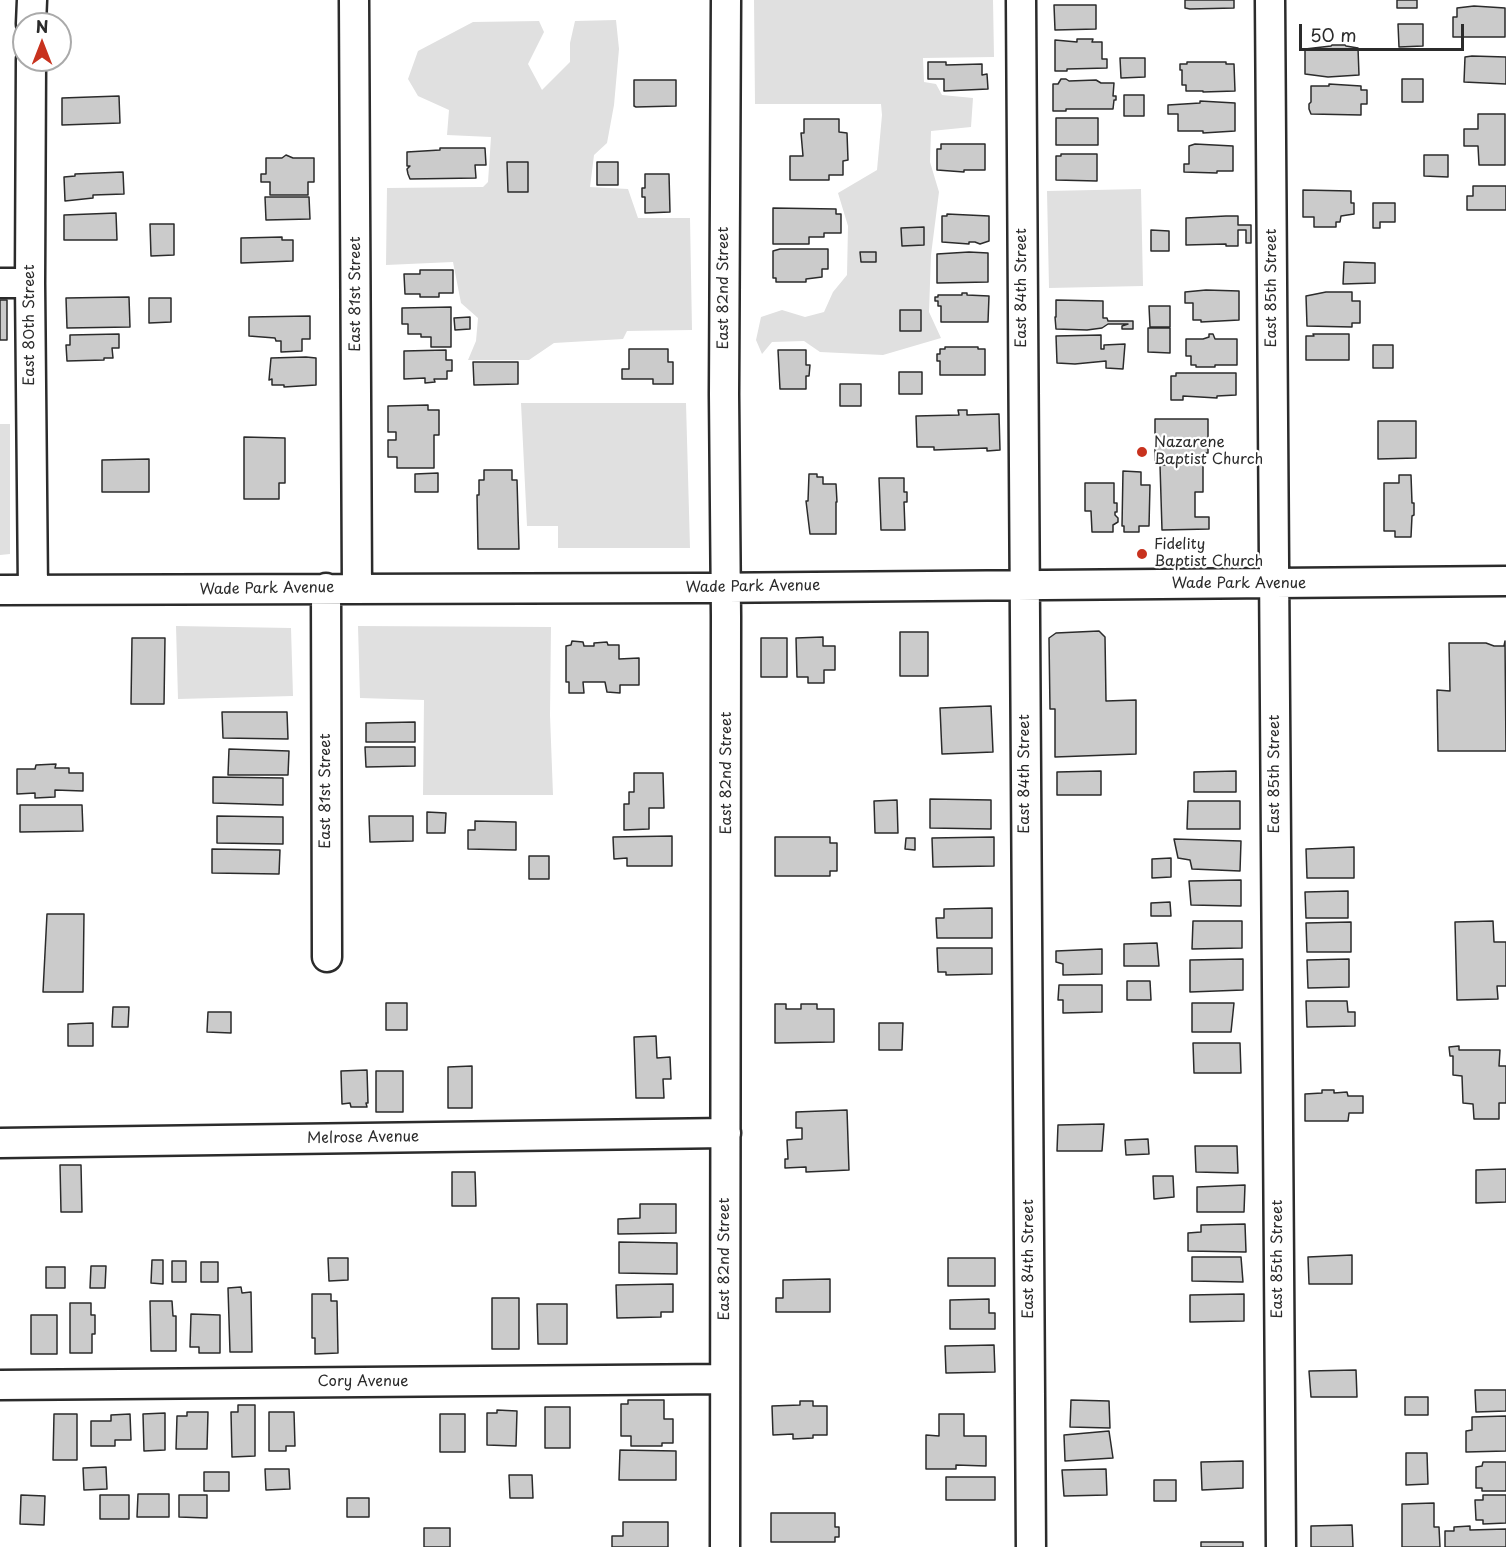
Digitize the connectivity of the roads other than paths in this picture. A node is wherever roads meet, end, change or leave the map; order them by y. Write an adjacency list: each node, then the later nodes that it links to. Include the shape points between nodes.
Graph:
1 (354, 0): 12 (street, East 81st Street)
2 (726, 0): 13 (street, East 82nd Street)
3 (1021, 0): 10 (street, East 84th Street)
4 (1270, 0): 9 (street, East 85th Street)
5 (31, 72): 7 (street, East 80th Street)
6 (0, 283): 7 (street)
7 (30, 283): 15 (street, East 80th Street)
8 (1506, 581): 9 (street, Wade Park Avenue)
9 (1274, 584): 10 (street, Wade Park Avenue); 23 (street, East 85th Street)
10 (1023, 585): 13 (street, Wade Park Avenue); 22 (street, East 84th Street)
11 (326, 588): 12 (street, Wade Park Avenue); 15 (street, Wade Park Avenue); 16 (street, East 81st Street)
12 (357, 588): 13 (street, Wade Park Avenue)
13 (726, 588): 17 (street, East 82nd Street)
14 (0, 590): 15 (street, Wade Park Avenue)
15 (33, 590)
16 (327, 957)
17 (726, 1133): 18 (street, Melrose Avenue); 19 (street, East 82nd Street)
18 (0, 1143)
19 (725, 1379): 20 (street, Cory Avenue); 21 (street, East 82nd Street)
20 (0, 1385)
21 (725, 1547)
22 (1031, 1547)
23 (1281, 1547)

